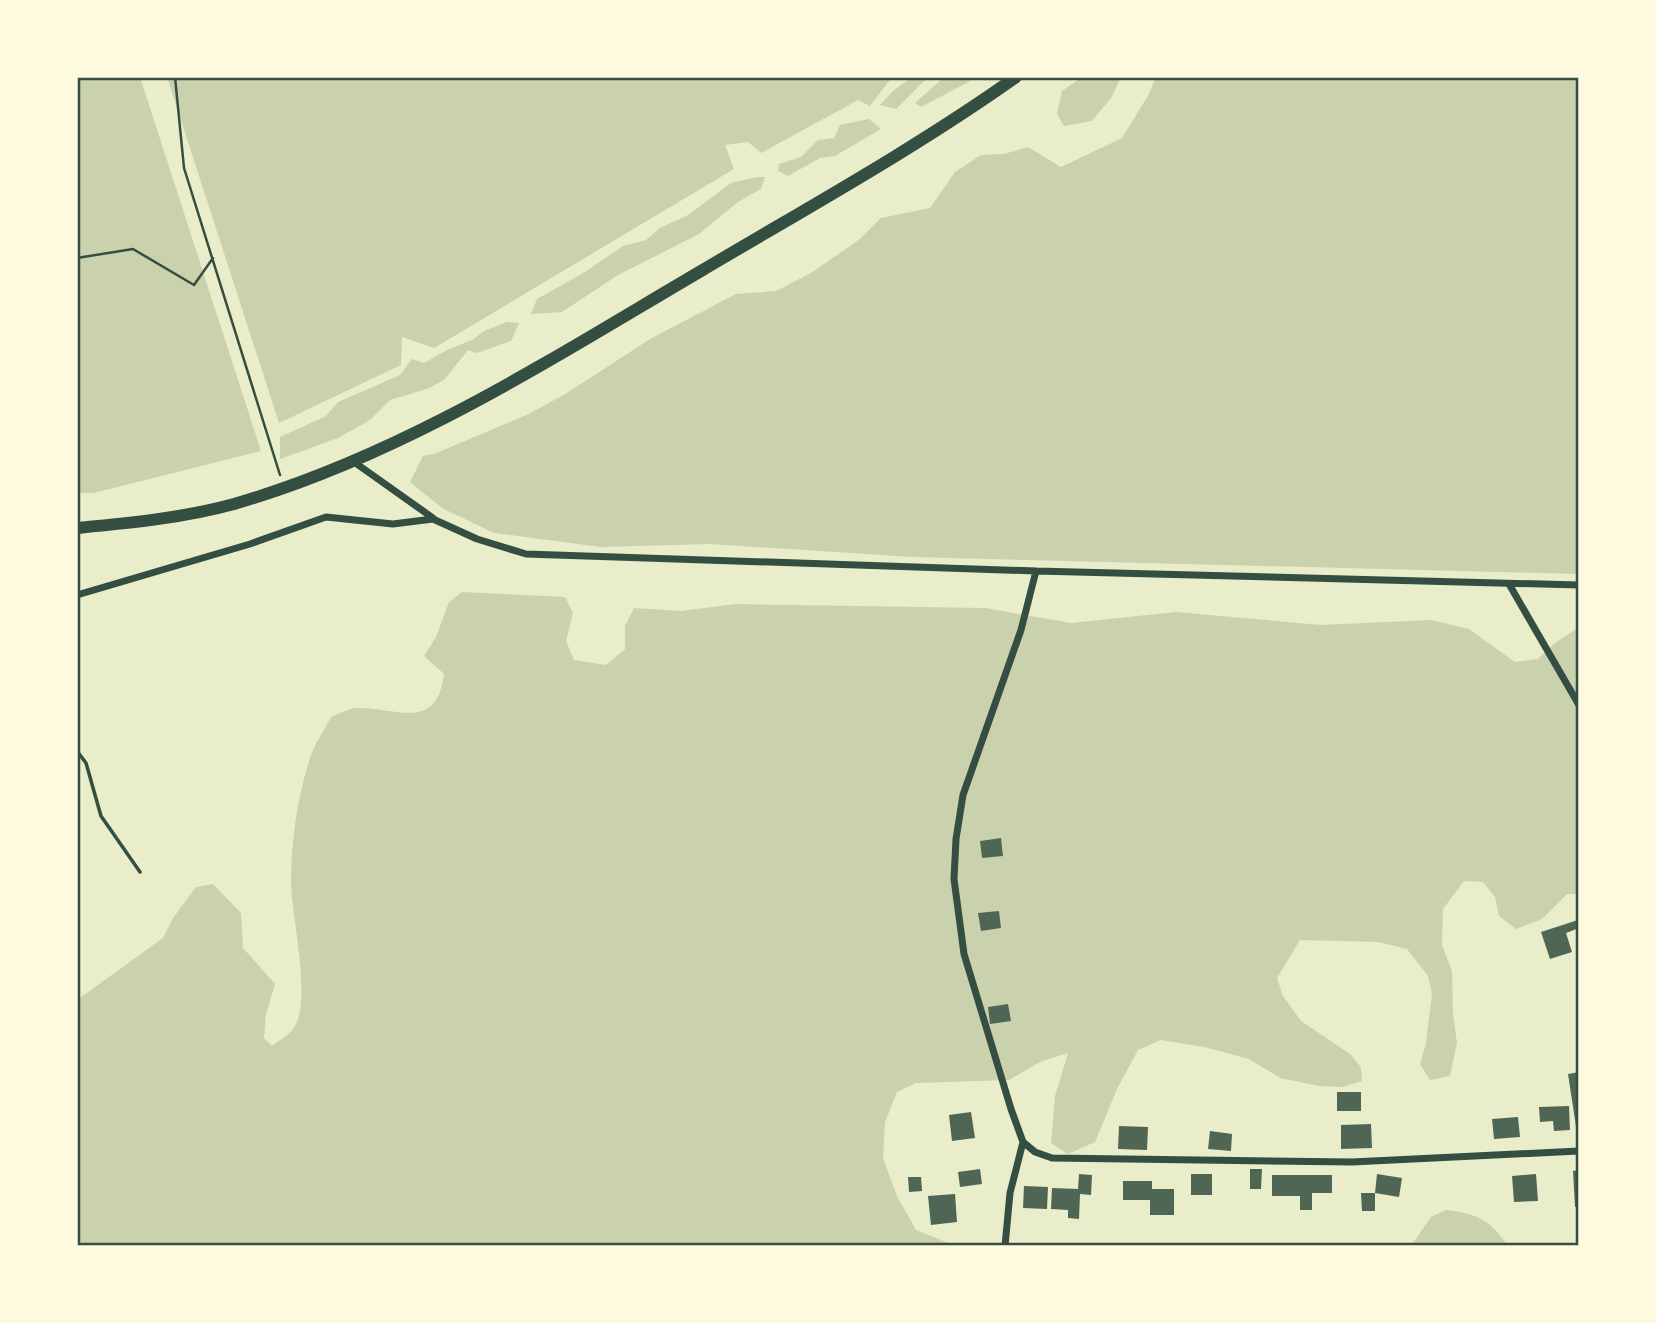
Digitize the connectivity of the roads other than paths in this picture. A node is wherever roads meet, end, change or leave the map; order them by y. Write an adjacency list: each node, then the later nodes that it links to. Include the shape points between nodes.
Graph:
1 (1016, 77): 2 (main road, via 903,152 517,379)
2 (354, 462): 3 (street); 4 (main road, via 231,504 176,517)
3 (433, 519): 5 (street, via 526,554); 8 (street, via 393,524 326,517)
4 (77, 528)
5 (1036, 571): 6 (street); 12 (street, via 1021,630 963,795 954,879 964,954)
6 (1509, 584): 7 (street); 9 (street)
7 (1579, 584)
8 (77, 595)
9 (1579, 705)
10 (77, 751): 11 (lane, via 86,763 101,816)
11 (140, 872)
12 (1023, 1142): 13 (street, via 1052,1158 1352,1162); 14 (street, via 1010,1193)
13 (1579, 1151)
14 (1005, 1246)

